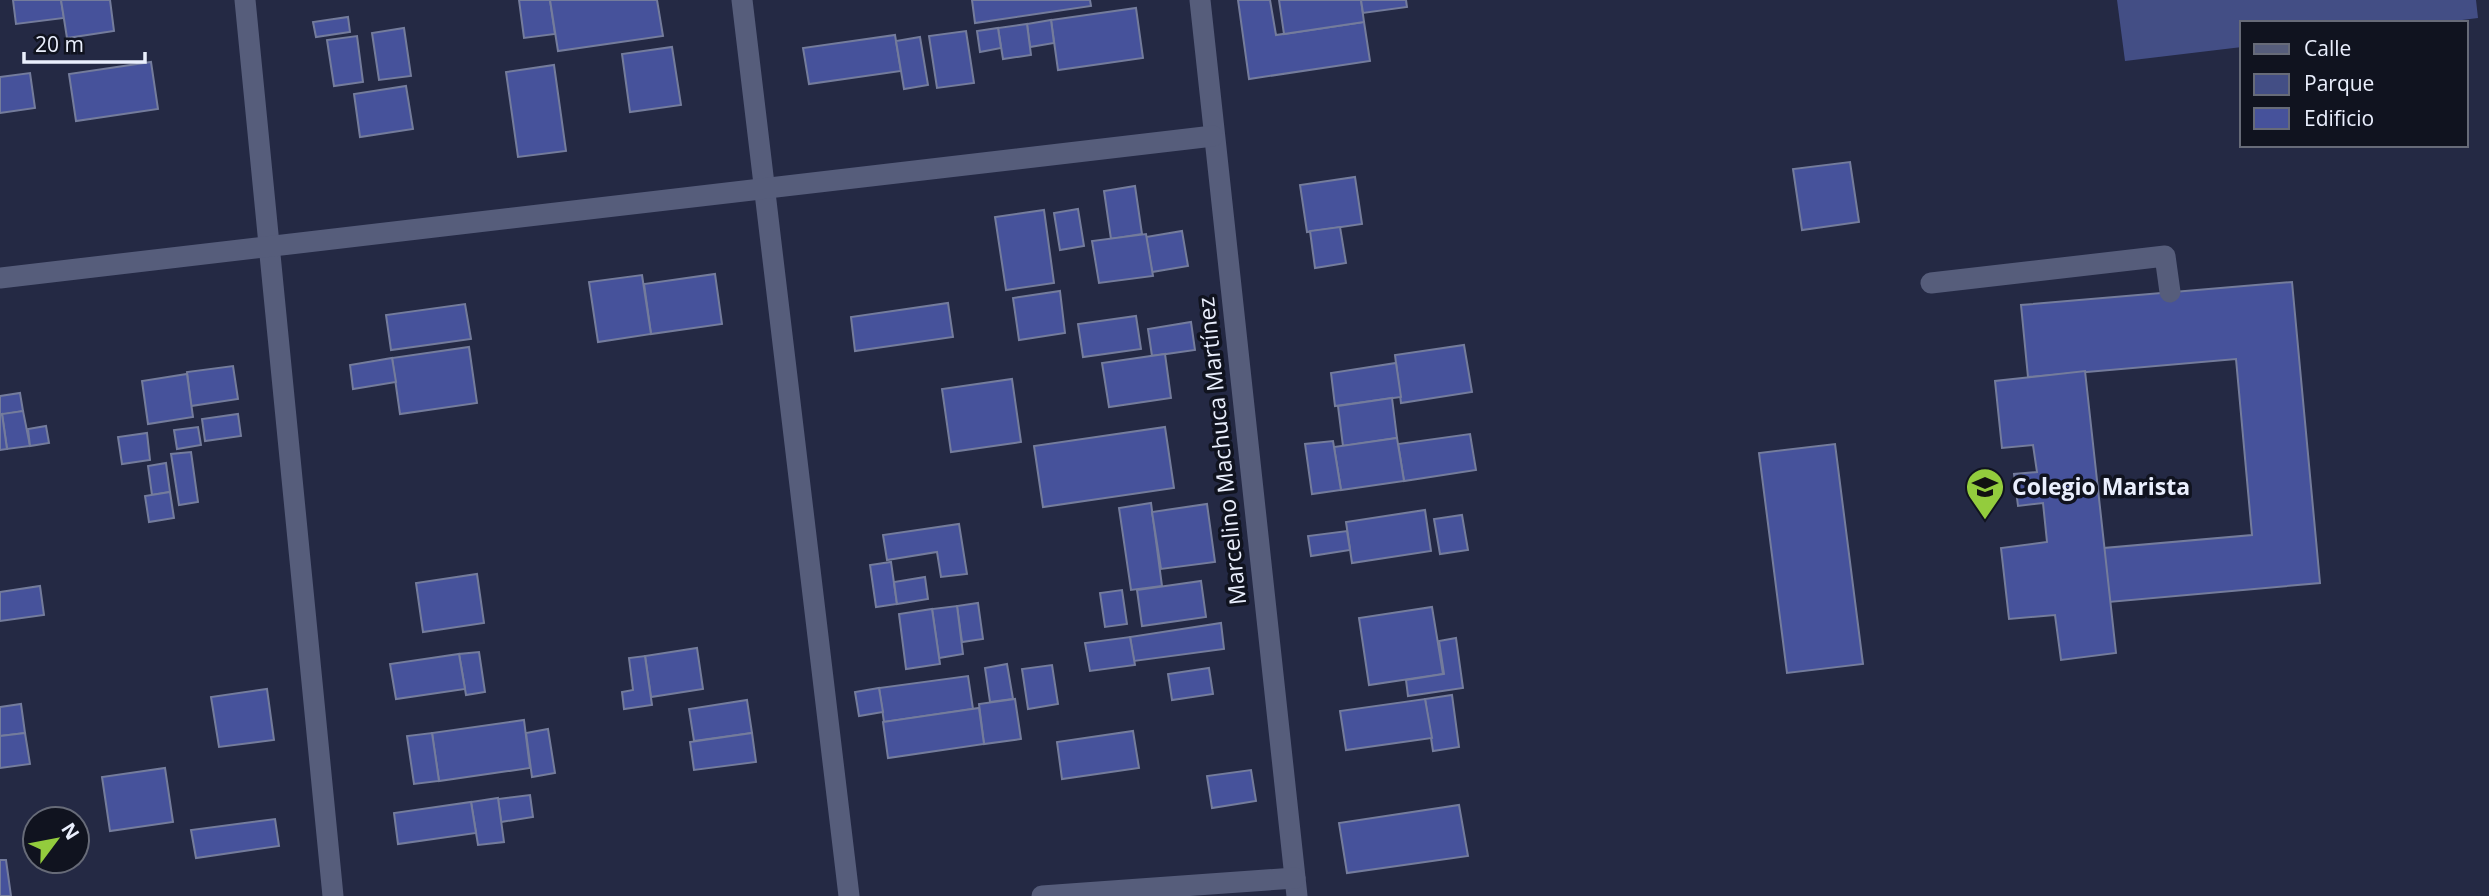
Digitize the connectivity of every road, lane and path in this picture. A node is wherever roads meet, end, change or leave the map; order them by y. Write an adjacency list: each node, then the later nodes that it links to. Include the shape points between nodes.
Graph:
1 (245, 0): 6 (street)
2 (742, 0): 5 (street)
3 (1200, 0): 4 (street, Marcelino Machuca Martínez)
4 (1213, 136): 5 (street); 10 (street, Marcelino Machuca Martínez)
5 (767, 188): 6 (street); 12 (street)
6 (270, 246): 7 (street); 11 (street)
7 (0, 278)
8 (1931, 283): 9 (street, via 2165,256)
9 (2170, 292)
10 (1296, 887): 13 (street)
11 (333, 896)
12 (849, 896)
13 (1042, 896)

